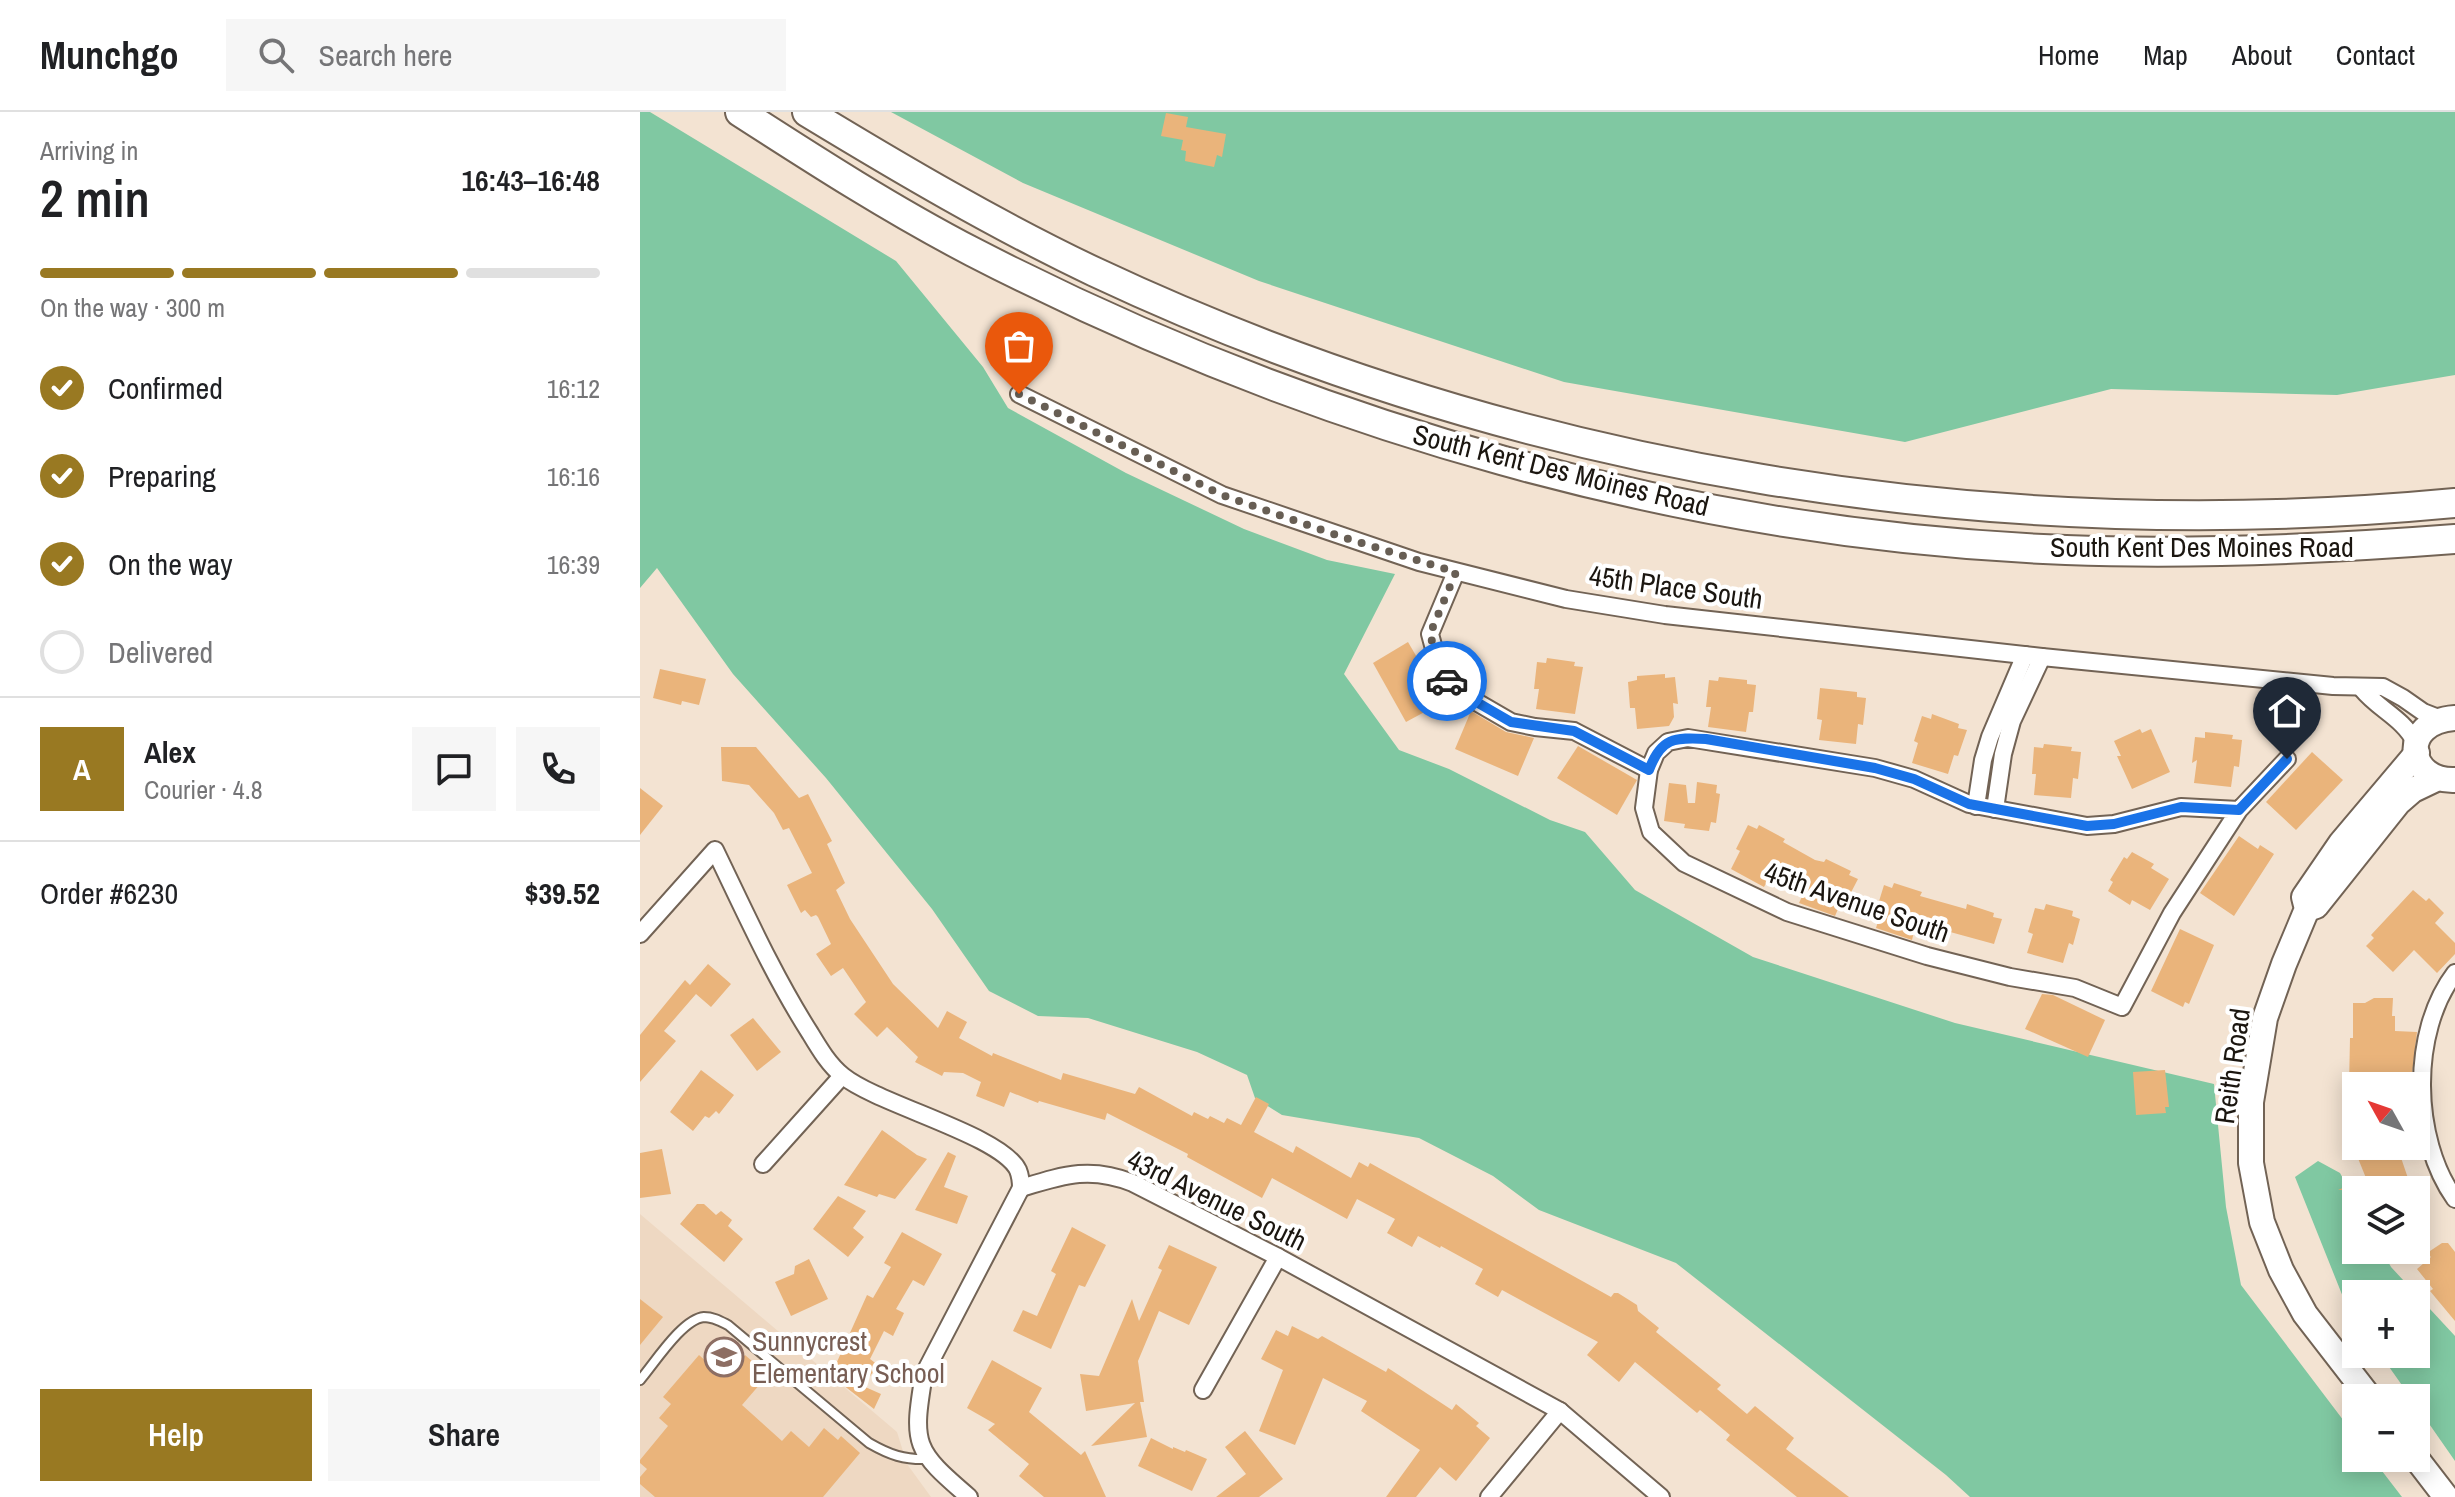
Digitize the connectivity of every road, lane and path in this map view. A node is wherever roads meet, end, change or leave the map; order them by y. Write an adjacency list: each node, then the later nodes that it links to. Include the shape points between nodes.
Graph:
1 (740, 112): 5 (highway, South Kent Des Moines Road, via 970,250 1106,317 1312,401 1550,473 1776,519 2000,546 2140,552 2307,550)
2 (807, 112): 4 (highway, South Kent Des Moines Road, via 994,221 1159,301 1326,367 1574,440 1789,484 2009,509 2274,516)
3 (1019, 394): 6 (street, 45th Place South, via 1222,495)
4 (2455, 503)
5 (2455, 539)
6 (1456, 572): 7 (street, 45th Place South, via 1566,599 1665,615); 12 (street, via 1430,634 1441,675 1454,689 1511,722 1574,731)
7 (2034, 656): 8 (street, 45th Place South); 14 (street, via 1990,737); 15 (street, via 2003,754)
8 (2362, 689): 9 (street, 45th Place South, via 2383,687 2423,712); 10 (street, via 2402,723)
9 (2448, 718): 10 (main road, Reith Road, via 2423,728)
10 (2416, 748): 13 (main road, Reith Road, via 2420,764); 17 (main road, Reith Road, via 2322,868 2304,897)
11 (2287, 759): 16 (street)
12 (1649, 770): 14 (street, via 1664,744 1706,739 1875,768); 16 (street, 45th Avenue South, via 1644,808 1648,827 1696,870 1787,912 1927,956 2075,988 2122,1007 2172,913)
13 (2446, 780): 17 (main road, Reith Road, via 2413,790 2398,803 2316,906)
14 (1976, 806): 15 (street)
15 (1995, 809): 16 (street, via 2087,826 2181,807)
16 (2239, 810)
17 (2307, 909): 26 (main road, Reith Road, via 2265,1018 2251,1102 2251,1163 2262,1222 2281,1270 2305,1314)
18 (640, 934): 20 (street, via 715,850 789,1001)
19 (2455, 973): 23 (street, via 2431,1017 2422,1093 2433,1160)
20 (842, 1076): 21 (street); 22 (street, via 990,1145 1019,1171)
21 (763, 1164)
22 (1021, 1188): 24 (street, 43rd Avenue South, via 1085,1173 1110,1174); 29 (street, via 924,1374 917,1420 918,1440)
23 (2455, 1199)
24 (1278, 1257): 27 (street); 28 (street, 43rd Avenue South)
25 (640, 1380): 29 (lane, via 695,1319 716,1319 869,1443 890,1456)
26 (2359, 1384)
27 (1203, 1390)
28 (1560, 1411): 32 (street); 33 (street, 43rd Avenue South)
29 (928, 1459): 31 (street)
30 (2427, 1472): 34 (main road)
31 (969, 1497)
32 (1489, 1497)
33 (1661, 1497)
34 (2446, 1497)

